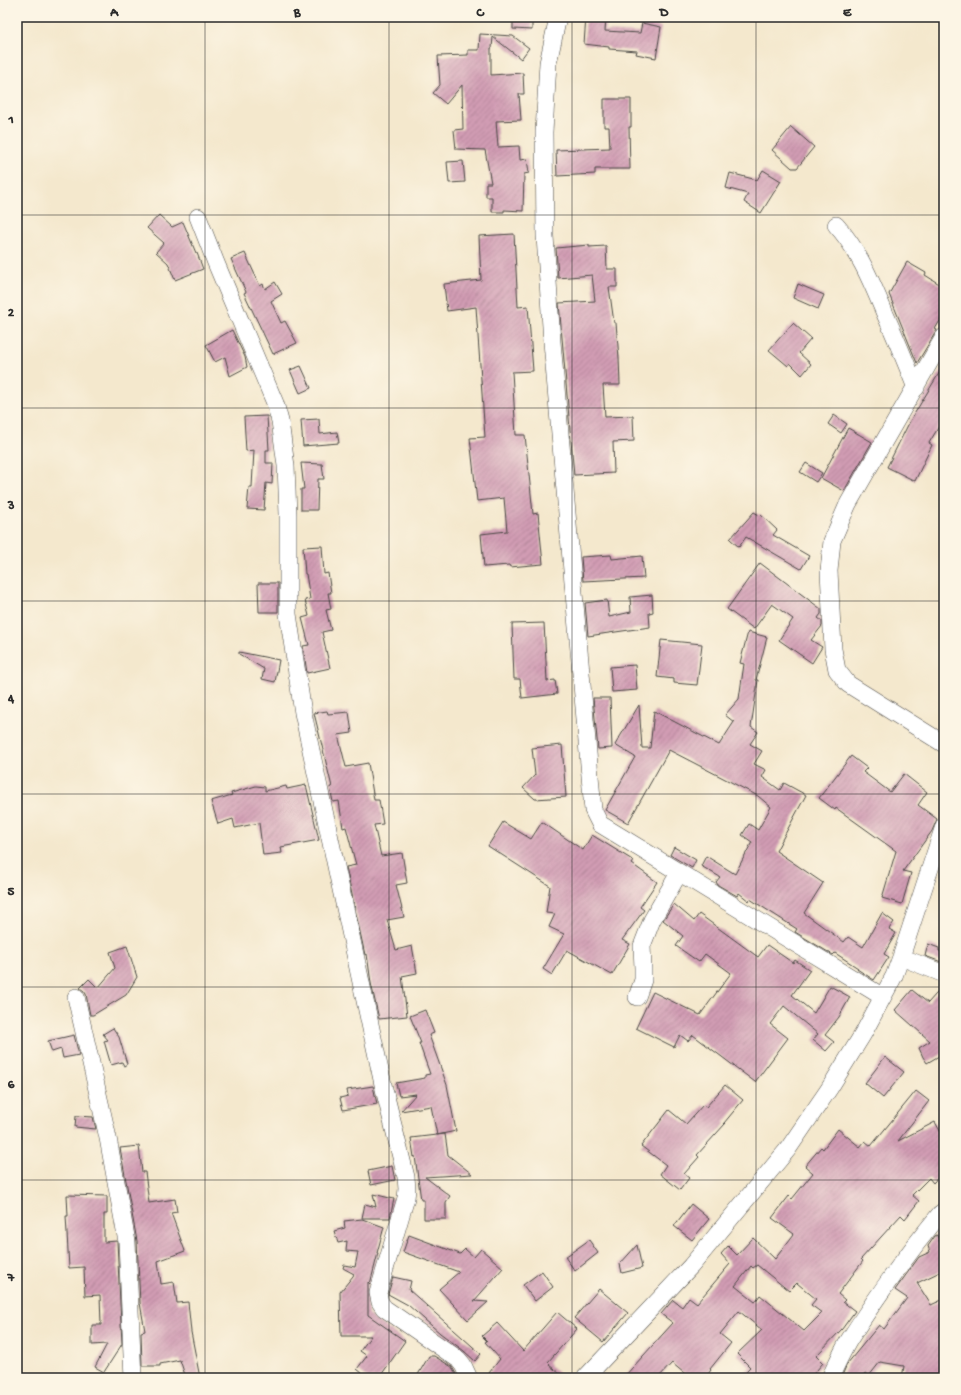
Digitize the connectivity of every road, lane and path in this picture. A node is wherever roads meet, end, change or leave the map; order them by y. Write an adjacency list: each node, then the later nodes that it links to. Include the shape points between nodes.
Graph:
1 (558, 17): 8 (street, via 548,62 544,132 545,236 552,350 593,810 600,824)
2 (198, 217): 16 (street, via 275,402 280,421 288,514 288,614 303,713 384,1089 406,1177 406,1198 378,1293 380,1302 384,1308 458,1359)
3 (836, 225): 5 (street, via 858,256 873,285)
4 (944, 337): 5 (street)
5 (916, 388): 6 (street, via 848,504 832,541 829,570 833,649 837,670 848,684)
6 (944, 744)
7 (944, 826): 9 (street)
8 (679, 873): 12 (street); 13 (street, via 652,920 642,946 643,980)
9 (902, 957): 10 (street); 12 (street)
10 (944, 974)
11 (76, 997): 15 (street, via 108,1138 127,1242)
12 (883, 997): 17 (street, via 830,1089 783,1154 691,1266)
13 (637, 998)
14 (943, 1215): 18 (street, via 911,1250 849,1341)
15 (133, 1378)
16 (469, 1378)
17 (585, 1378)
18 (830, 1378)

